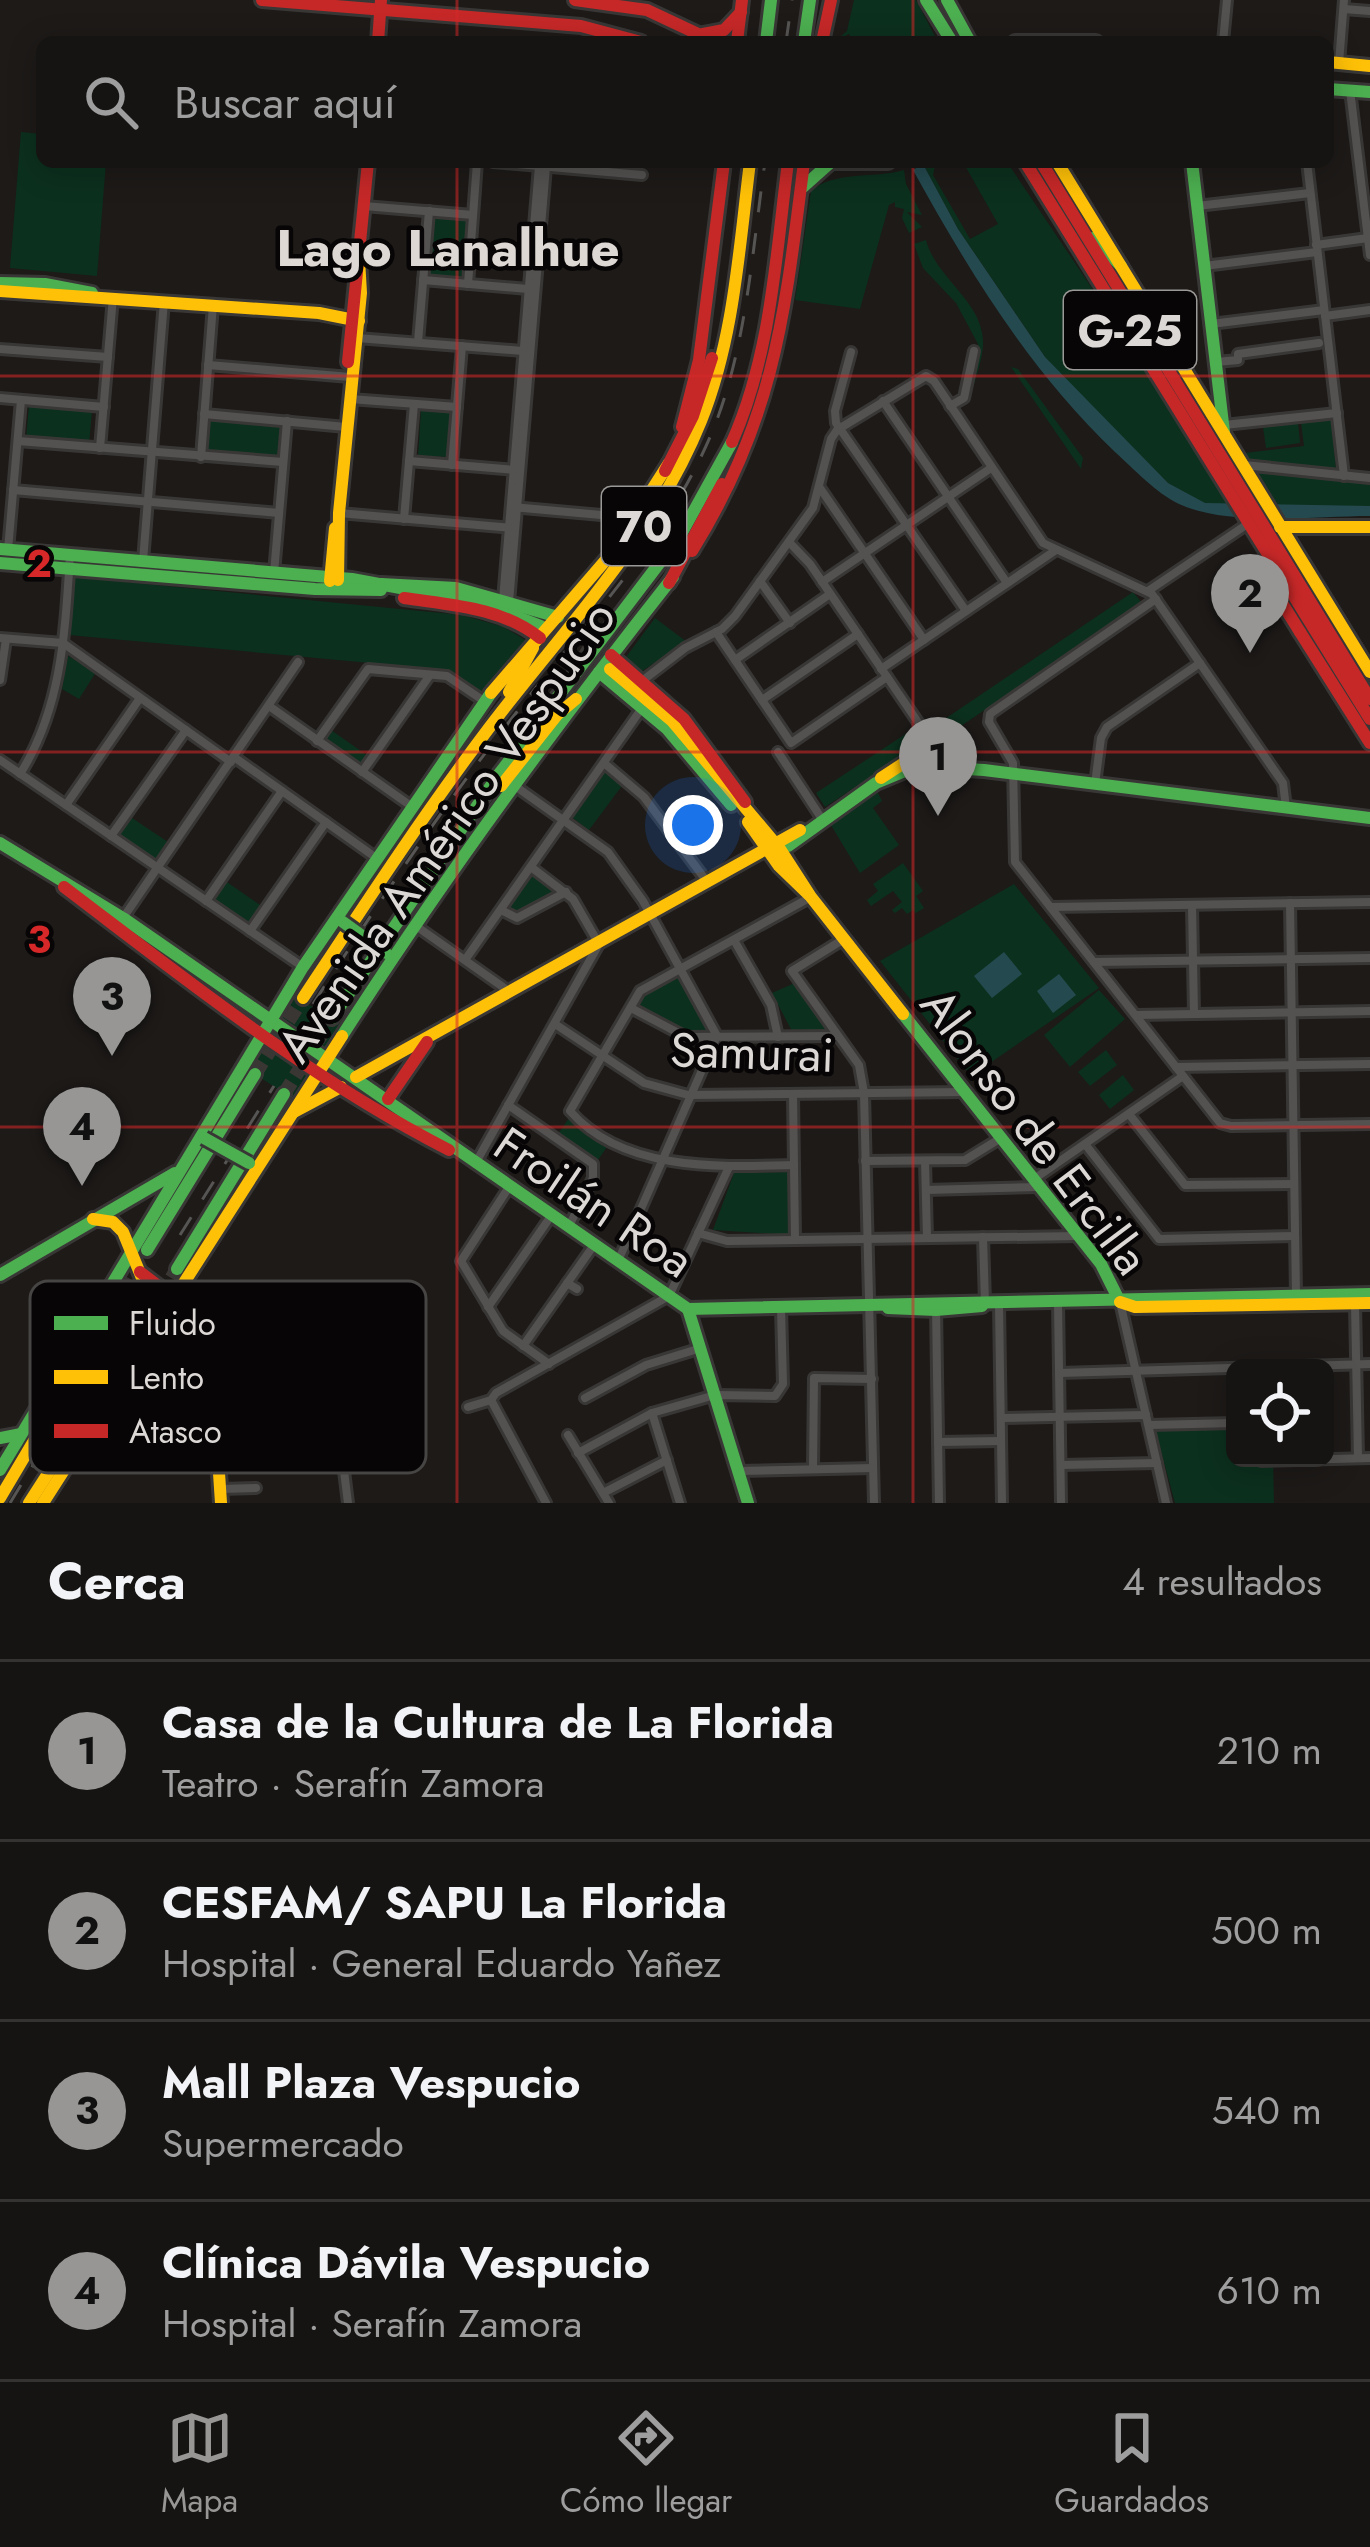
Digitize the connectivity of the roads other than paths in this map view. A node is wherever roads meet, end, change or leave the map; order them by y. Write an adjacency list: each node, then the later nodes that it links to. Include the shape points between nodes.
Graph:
1 (262, 0): 10 (main road)
2 (575, 0): 15 (main road, via 647,10)
3 (771, 0): 18 (main road)
4 (809, 0): 19 (main road)
5 (831, 0): 20 (main road)
6 (926, 0): 21 (main road)
7 (947, 0): 22 (main road)
8 (1227, 0): 23 (street)
9 (1344, 4): 12 (street); 24 (street)
10 (381, 5): 13 (main road); 14 (main road)
11 (741, 6): 16 (main road); 17 (main road)
12 (1370, 11)
13 (378, 36)
14 (618, 36)
15 (705, 36)
16 (712, 36)
17 (738, 36)
18 (767, 36)
19 (805, 36)
20 (823, 36)
21 (946, 36)
22 (967, 36)
23 (1224, 36)
24 (1334, 58)
25 (1334, 63): 26 (main road)
26 (1370, 66)
27 (1334, 88): 28 (main road)
28 (1350, 90): 29 (main road); 52 (street)
29 (1370, 92)
30 (367, 168): 47 (main road)
31 (477, 168): 50 (street)
32 (539, 168): 60 (street)
33 (570, 168): 44 (street)
34 (723, 168): 108 (main road, Avenida Américo Vespucio, via 696,374)
35 (749, 168): 61 (main road, 70)
36 (787, 168): 97 (main road, 70, via 763,341)
37 (803, 168): 46 (main road, Avenida Américo Vespucio)
38 (823, 168): 46 (main road)
39 (1029, 168): 114 (main road, G-25)
40 (1045, 168): 51 (main road, G-25)
41 (1061, 168): 55 (main road)
42 (1193, 168): 48 (main road)
43 (1307, 168): 45 (street)
44 (642, 175)
45 (1310, 193): 48 (street); 53 (street)
46 (800, 194): 137 (main road, Avenida Américo Vespucio, via 785,326 766,402 729,490)
47 (364, 206): 49 (street); 67 (main road)
48 (1197, 206): 56 (main road)
49 (429, 211): 50 (street); 57 (street)
50 (473, 215): 58 (street)
51 (1076, 220): 55 (main road); 114 (main road, G-25)
52 (1369, 237): 53 (street); 54 (street)
53 (1317, 248): 56 (street); 66 (street)
54 (1370, 255)
55 (1121, 266): 82 (main road)
56 (1204, 266): 68 (main road)
57 (423, 280): 58 (street); 70 (street)
58 (467, 284): 60 (street)
59 (0, 287): 62 (main road)
60 (532, 289): 74 (street)
61 (733, 290): 108 (main road, via 693,416); 170 (main road, 70, via 713,386 677,473)
62 (107, 296): 63 (main road); 77 (street)
63 (164, 301): 64 (main road); 100 (street)
64 (213, 305): 67 (main road); 79 (street)
65 (1370, 310): 66 (street)
66 (1324, 313): 68 (street); 91 (street)
67 (355, 316): 69 (main road); 80 (main road)
68 (1211, 324): 78 (main road)
69 (357, 338): 70 (street); 80 (main road)
70 (418, 343): 72 (street)
71 (1319, 344): 78 (street)
72 (462, 346): 74 (street); 90 (street)
73 (0, 349): 77 (street)
74 (527, 351): 107 (street)
75 (974, 351): 89 (street, via 964,398)
76 (851, 352): 95 (street, via 835,415)
77 (108, 358): 88 (street)
78 (1216, 362): 81 (main road)
79 (208, 365): 80 (street); 92 (street)
80 (350, 377): 84 (main road)
81 (1219, 389): 82 (main road); 96 (main road)
82 (1201, 397): 96 (main road)
83 (0, 398): 85 (street)
84 (348, 399): 87 (street); 94 (main road)
85 (21, 400): 88 (street); 98 (street)
86 (883, 401): 89 (street, via 926,376); 95 (street); 113 (street)
87 (413, 404): 90 (street); 102 (street)
88 (104, 406): 99 (street)
89 (950, 406): 106 (street)
90 (457, 407): 104 (street)
91 (1336, 413): 96 (street); 109 (street)
92 (204, 414): 93 (street); 101 (street)
93 (287, 421): 94 (street); 103 (street)
94 (346, 427): 118 (main road)
95 (840, 428): 111 (street); 123 (street)
96 (1224, 430): 105 (main road)
97 (736, 434): 137 (main road, via 713,504); 192 (main road, 70, via 677,541)
98 (18, 441): 99 (street); 112 (street)
99 (100, 448): 100 (street)
100 (152, 452): 101 (street); 115 (street)
101 (201, 457): 103 (street)
102 (409, 461): 104 (street); 119 (street)
103 (283, 462): 117 (street)
104 (452, 465): 107 (street)
105 (1243, 465): 109 (street); 122 (main road)
106 (991, 468): 113 (street); 127 (street)
107 (517, 470): 116 (street)
108 (665, 470): 120 (main road, Avenida Américo Vespucio)
109 (1344, 476): 110 (street)
110 (1370, 478)
111 (819, 487): 126 (street); 128 (street)
112 (14, 490): 115 (street); 129 (street)
113 (948, 497): 123 (street); 138 (street)
114 (1240, 498): 121 (main road, G-25)
115 (148, 502): 117 (street); 131 (street)
116 (514, 508): 120 (street); 125 (street)
117 (279, 513): 133 (street)
118 (339, 513): 119 (street); 139 (main road)
119 (404, 518): 125 (street)
120 (635, 518): 145 (main road, Avenida Américo Vespucio)
121 (1251, 520): 132 (main road, G-25); 142 (street); 164 (main road, G-25)
122 (1279, 524): 124 (main road); 157 (main road)
123 (907, 525): 128 (street); 144 (street)
124 (1370, 526)
125 (512, 528): 143 (street)
126 (789, 542): 135 (street); 136 (street)
127 (1056, 550): 138 (street); 142 (street)
128 (865, 553): 136 (street); 151 (street)
129 (3, 554): 130 (main road)
130 (70, 562): 131 (main road); 134 (main road); 152 (street)
131 (143, 562): 134 (main road)
132 (1275, 565): 169 (main road, G-25); 173 (main road, via 1281,599)
133 (274, 573): 134 (main road); 139 (main road)
134 (230, 575): 139 (main road)
135 (760, 581): 146 (street); 147 (street)
136 (822, 582): 141 (street)
137 (669, 583): 156 (main road, Avenida Américo Vespucio)
138 (1007, 583): 144 (street)
139 (334, 584): 140 (main road)
140 (371, 588): 143 (main road, via 437,585); 149 (main road, via 494,616); 149 (main road, via 481,603)
141 (830, 595): 146 (street); 148 (street)
142 (1152, 595): 155 (street); 181 (street, via 992,712 989,722)
143 (506, 601): 145 (main road)
144 (966, 611): 151 (street)
145 (558, 617): 149 (main road, Avenida Américo Vespucio)
146 (790, 622): 153 (street)
147 (716, 632): 153 (street); 161 (street)
148 (858, 634): 158 (street); 165 (street)
149 (538, 637): 166 (main road, Avenida Américo Vespucio); 170 (main road)
150 (3, 639): 152 (street); 160 (street)
151 (924, 640): 158 (street)
152 (63, 643): 162 (street); 180 (street, via 47,720)
153 (735, 660): 165 (street)
154 (298, 662): 167 (street)
155 (1200, 663): 182 (street, via 1107,727); 187 (street, via 1283,783)
156 (607, 665): 161 (main road, Alonso de Ercilla); 163 (main road, Avenida Américo Vespucio); 168 (main road, Alonso de Ercilla); 193 (main road, Alonso de Ercilla, via 672,721)
157 (1370, 672)
158 (884, 673): 165 (street, via 791,743); 177 (street, via 926,734)
159 (430, 674): 166 (street, via 452,678); 172 (street, via 368,669); 179 (street)
160 (0, 680)
161 (642, 681): 193 (main road, Alonso de Ercilla, via 707,746)
162 (140, 698): 171 (street); 185 (street)
163 (576, 699): 183 (main road, Avenida Américo Vespucio); 192 (main road)
164 (1370, 699)
165 (762, 700)
166 (485, 702): 186 (main road, Avenida Américo Vespucio)
167 (269, 706): 172 (street); 175 (street)
168 (642, 708): 178 (street); 193 (main road, Alonso de Ercilla)
169 (1370, 719)
170 (489, 728): 227 (main road, 70)
171 (186, 730): 175 (street); 194 (street)
172 (317, 740): 179 (street)
173 (1370, 743)
174 (778, 752): 190 (street)
175 (232, 759): 184 (street); 199 (street)
176 (0, 760): 180 (street)
177 (926, 762): 181 (main road); 190 (main road, via 902,761)
178 (604, 763): 189 (street); 201 (street, via 644,797)
179 (362, 772): 186 (street)
180 (20, 774): 185 (street)
181 (1013, 774): 182 (main road); 208 (street, via 1013,857)
182 (1095, 784): 187 (main road)
183 (515, 785): 189 (street); 213 (main road, Avenida Américo Vespucio)
184 (282, 791): 191 (street); 204 (street)
185 (65, 805): 194 (street)
186 (411, 806): 197 (main road, Avenida Américo Vespucio)
187 (1286, 808): 188 (main road)
188 (1370, 818)
189 (564, 820): 198 (street); 210 (street, via 608,852)
190 (821, 820): 196 (main road)
191 (326, 823): 197 (street); 214 (street)
192 (463, 823): 233 (main road, 70)
193 (755, 826): 196 (main road, Alonso de Ercilla)
194 (111, 836): 199 (street)
195 (0, 843): 200 (main road, Froilán Roa)
196 (775, 848): 201 (main road); 203 (main road, Alonso de Ercilla)
197 (375, 857): 212 (main road, Avenida Américo Vespucio)
198 (531, 867): 202 (street); 209 (street)
199 (158, 868): 204 (street); 211 (street)
200 (57, 880): 211 (main road, Froilán Roa); 236 (main road, Froilán Roa)
201 (708, 884): 210 (main road)
202 (566, 892): 209 (street, via 518,918); 217 (street)
203 (811, 897): 215 (main road, Alonso de Ercilla); 216 (street)
204 (206, 901): 214 (street)
205 (1370, 902): 206 (street)
206 (1289, 903): 207 (street); 220 (street)
207 (1192, 904): 208 (street); 222 (street)
208 (1050, 907): 223 (street)
209 (501, 910): 221 (street)
210 (650, 915): 217 (main road); 225 (street)
211 (123, 918): 234 (main road, Froilán Roa)
212 (337, 923): 218 (main road, bridge, via 380,945); 224 (main road, Avenida Américo Vespucio)
213 (416, 926): 218 (main road, Avenida Américo Vespucio); 221 (street)
214 (250, 931): 224 (street)
215 (844, 939): 237 (street, via 792,971); 251 (main road, Alonso de Ercilla)
216 (734, 940): 225 (street); 238 (street)
217 (599, 944): 226 (main road); 235 (street)
218 (387, 958): 242 (main road, Avenida Américo Vespucio)
219 (1370, 958): 220 (street)
220 (1290, 959): 222 (street); 230 (street)
221 (465, 960): 226 (street)
222 (1193, 961): 223 (street); 231 (street)
223 (1093, 962): 232 (street)
224 (303, 967): 234 (main road, Avenida Américo Vespucio)
225 (681, 970): 228 (street, via 640,991); 240 (street)
226 (511, 993): 239 (main road)
227 (303, 998)
228 (631, 1008): 240 (street, via 686,1037); 241 (street)
229 (1370, 1011): 230 (street)
230 (1291, 1012): 231 (street); 244 (street)
231 (1194, 1014): 232 (street)
232 (1134, 1015): 245 (street)
233 (332, 1018)
234 (268, 1020): 236 (main road, Avenida Américo Vespucio); 242 (main road, Froilán Roa)
235 (555, 1024): 241 (street, Samurai); 258 (street)
236 (260, 1035): 246 (main road, Froilán Roa); 263 (main road, Avenida Américo Vespucio)
237 (839, 1036): 238 (street); 252 (street, via 859,1065)
238 (778, 1037): 240 (street)
239 (430, 1038): 249 (main road); 256 (main road)
240 (718, 1039): 255 (street)
241 (602, 1056): 255 (street, Samurai, via 644,1083); 267 (street, via 573,1115 620,1149)
242 (326, 1058): 246 (main road, Avenida Américo Vespucio); 249 (main road, Froilán Roa)
243 (1370, 1064): 244 (street)
244 (1292, 1065): 245 (street); 262 (street)
245 (1176, 1067): 248 (street)
246 (317, 1071): 250 (main road, Froilán Roa); 259 (main road, Avenida Américo Vespucio)
247 (255, 1074): 291 (main road)
248 (1183, 1076): 260 (street); 262 (street, via 1223,1125)
249 (356, 1077): 256 (main road, Froilán Roa)
250 (341, 1087): 257 (main road, Froilán Roa); 259 (main road)
251 (964, 1092): 252 (street, Samurai); 264 (main road, Alonso de Ercilla)
252 (864, 1093): 254 (street, Samurai); 269 (street)
253 (284, 1094): 293 (main road)
254 (793, 1094): 255 (street, Samurai); 272 (street)
255 (693, 1095): 267 (street)
256 (388, 1099): 257 (main road); 266 (main road, Froilán Roa)
257 (364, 1101): 266 (main road, Froilán Roa)
258 (508, 1105): 271 (street); 281 (street, via 593,1164)
259 (293, 1112): 268 (main road, Avenida Américo Vespucio)
260 (1129, 1114): 265 (street); 276 (street, via 1185,1185)
261 (1370, 1124): 262 (street)
262 (1293, 1125): 276 (street)
263 (202, 1136): 268 (main road, bridge, via 249,1162); 274 (main road, Avenida Américo Vespucio)
264 (1001, 1138): 270 (street, via 969,1160); 275 (main road, Alonso de Ercilla)
265 (1085, 1144): 275 (street); 284 (street, via 1160,1238)
266 (460, 1154): 271 (main road, Froilán Roa)
267 (666, 1158): 273 (street); 292 (street)
268 (264, 1159): 299 (main road, Avenida Américo Vespucio)
269 (866, 1161): 270 (street); 287 (street)
270 (926, 1161): 278 (street)
271 (475, 1164): 277 (main road, Froilán Roa)
272 (794, 1165): 273 (street); 288 (street)
273 (729, 1166): 282 (street)
274 (176, 1173): 280 (main road); 290 (main road, Avenida Américo Vespucio)
275 (1036, 1183): 278 (street); 283 (main road, Alonso de Ercilla)
276 (1294, 1184): 284 (street)
277 (509, 1187): 279 (main road, Froilán Roa); 309 (street, via 461,1256)
278 (926, 1190): 285 (street)
279 (551, 1216): 281 (main road, Froilán Roa); 309 (street)
280 (93, 1219): 290 (main road, via 118,1226); 295 (main road)
281 (568, 1227): 289 (main road, Froilán Roa)
282 (698, 1234): 288 (street); 303 (street)
283 (1079, 1236): 286 (street); 305 (main road, Alonso de Ercilla)
284 (1295, 1237): 302 (street)
285 (927, 1238): 286 (street); 287 (street)
286 (983, 1238): 307 (street)
287 (867, 1239): 288 (street); 310 (street)
288 (795, 1240)
289 (594, 1245): 292 (main road, Froilán Roa); 300 (street)
290 (130, 1249): 294 (main road); 296 (main road, Avenida Américo Vespucio)
291 (147, 1250)
292 (618, 1261): 303 (main road, Froilán Roa)
293 (177, 1269)
294 (140, 1272): 297 (main road); 298 (main road)
295 (0, 1275)
296 (111, 1281)
297 (144, 1281)
298 (152, 1281)
299 (187, 1281)
300 (567, 1282): 301 (street); 313 (street)
301 (578, 1289)
302 (1296, 1295): 304 (main road); 305 (main road)
303 (669, 1296): 312 (main road, Froilán Roa); 315 (street)
304 (1362, 1299): 305 (main road); 316 (street)
305 (1120, 1302): 306 (main road); 318 (street, Alonso de Ercilla)
306 (1058, 1303): 307 (main road); 319 (street)
307 (992, 1304): 308 (main road); 327 (street)
308 (936, 1306): 310 (main road); 335 (street)
309 (488, 1307): 313 (street)
310 (868, 1307): 311 (main road); 320 (street)
311 (781, 1308): 312 (main road); 321 (street, via 781,1391)
312 (688, 1309): 314 (main road)
313 (523, 1346): 315 (street)
314 (700, 1348): 321 (main road); 322 (street)
315 (549, 1364): 323 (street)
316 (1356, 1364): 317 (street); 318 (street); 339 (street)
317 (1370, 1364)
318 (1136, 1370): 319 (street); 329 (street, Alonso de Ercilla)
319 (1059, 1373): 326 (street)
320 (872, 1378): 344 (street); 345 (street, via 813,1382)
321 (715, 1395): 325 (street); 347 (main road)
322 (585, 1398)
323 (491, 1400): 324 (street); 358 (street)
324 (468, 1407)
325 (652, 1413): 337 (street); 341 (street)
326 (1060, 1417): 327 (street); 329 (street); 343 (street)
327 (1000, 1418): 334 (street)
328 (30, 1419): 331 (main road, Avenida Américo Vespucio)
329 (1147, 1420): 330 (street); 342 (street, Alonso de Ercilla)
330 (1226, 1423)
331 (21, 1434): 333 (main road); 346 (main road, Avenida Américo Vespucio)
332 (568, 1435): 337 (street)
333 (0, 1438)
334 (1001, 1441): 335 (street); 364 (street)
335 (938, 1442): 363 (street)
336 (30, 1447): 354 (main road)
337 (578, 1453): 352 (street)
338 (1334, 1458): 339 (street)
339 (1358, 1458): 340 (street)
340 (1370, 1458)
341 (667, 1460): 352 (street); 360 (street)
342 (1157, 1463): 343 (street); 366 (street, Alonso de Ercilla)
343 (1060, 1465): 365 (street)
344 (873, 1468): 345 (street); 362 (street)
345 (813, 1469): 347 (street)
346 (0, 1470)
347 (738, 1471): 361 (main road)
348 (48, 1473): 355 (main road)
349 (63, 1473): 356 (main road, Avenida Américo Vespucio)
350 (344, 1473): 357 (street)
351 (256, 1488): 353 (street)
352 (603, 1493): 359 (street)
353 (220, 1496)
354 (0, 1498)
355 (29, 1503)
356 (44, 1503)
357 (348, 1503)
358 (546, 1503)
359 (609, 1503)
360 (680, 1503)
361 (748, 1503)
362 (874, 1503)
363 (939, 1503)
364 (1002, 1503)
365 (1061, 1503)
366 (1166, 1503)

